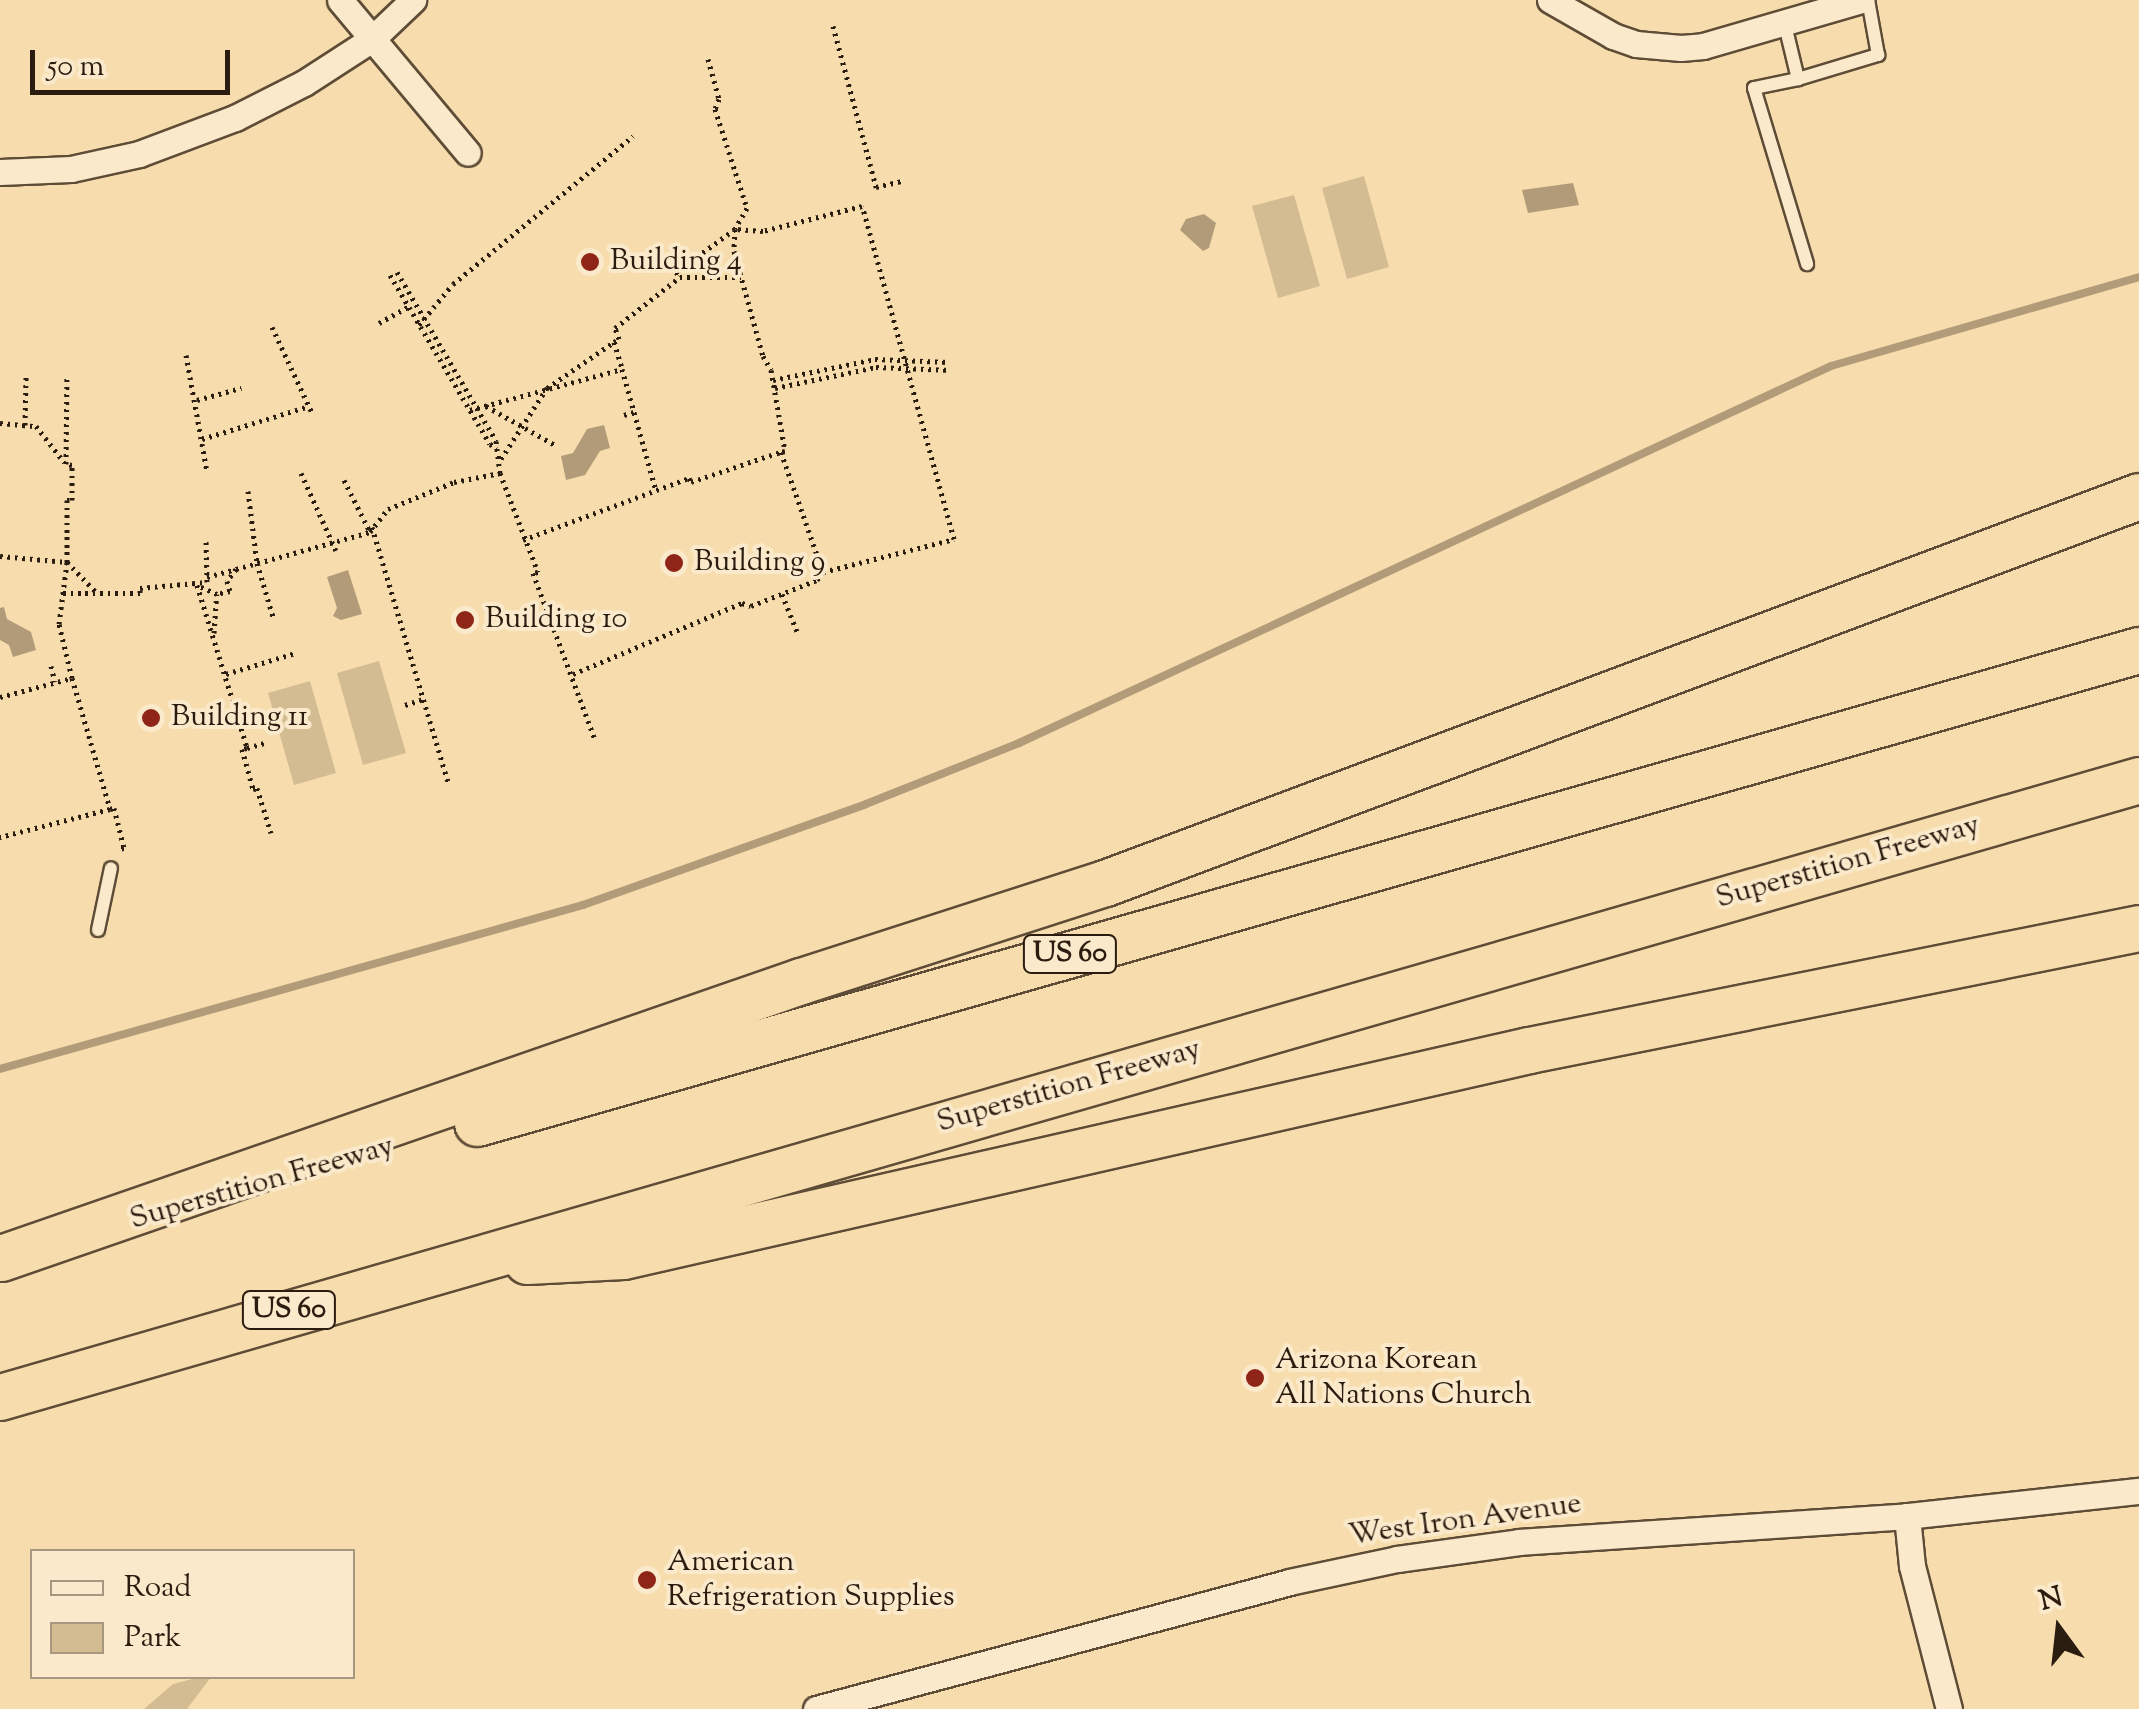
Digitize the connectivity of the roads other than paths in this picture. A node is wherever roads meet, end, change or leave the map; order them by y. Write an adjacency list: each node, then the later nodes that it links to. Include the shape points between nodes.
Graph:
1 (340, 0): 6 (street)
2 (413, 0): 6 (street)
3 (1550, 0): 5 (street, via 1624,40 1661,48 1703,46)
4 (1864, 0): 5 (street); 7 (lane, via 1878,55)
5 (1784, 21): 7 (lane)
6 (372, 39): 8 (street); 9 (street, via 235,118 139,154 70,169)
7 (1798, 78): 10 (lane, via 1754,88)
8 (468, 154)
9 (0, 172)
10 (1807, 264)
11 (2139, 496): 17 (highway, via 1105,883)
12 (2139, 650): 17 (highway, Superstition Freeway / US 60)
13 (2139, 780): 18 (highway, Superstition Freeway / US 60)
14 (111, 868): 16 (lane)
15 (2139, 928): 18 (highway, via 1529,1050 622,1256)
16 (98, 930)
17 (0, 1258)
18 (450, 1264): 19 (highway, Superstition Freeway / US 60)
19 (0, 1397)
20 (2139, 1492): 21 (street, West Iron Avenue)
21 (1907, 1516): 22 (street, West Iron Avenue, via 1519,1542 1398,1559 1288,1582); 23 (street, via 1912,1566)
22 (816, 1709)
23 (1949, 1709)

